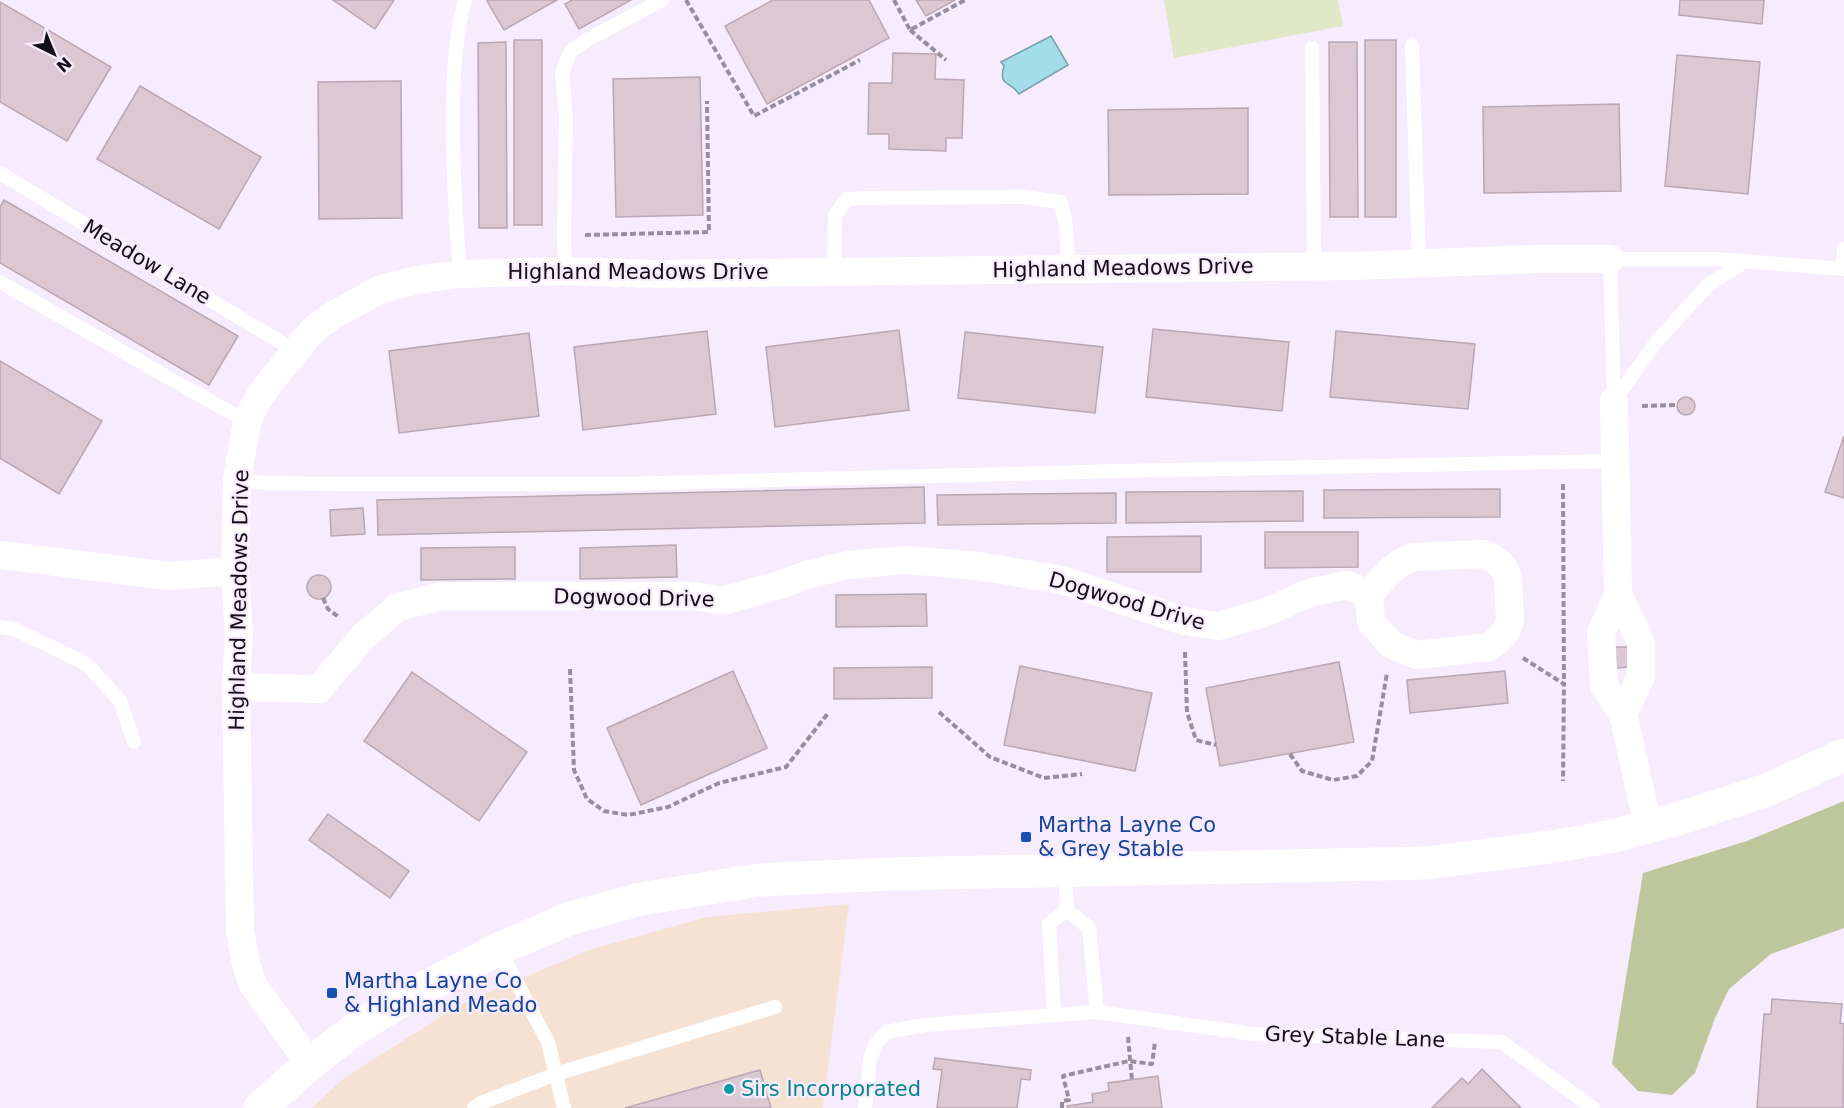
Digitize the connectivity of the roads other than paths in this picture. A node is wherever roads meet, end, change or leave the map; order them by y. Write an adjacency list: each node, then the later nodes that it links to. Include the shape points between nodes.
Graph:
1 (465, 0): 15 (lane, via 453,83 453,191)
2 (662, 0): 13 (lane, via 570,52 562,73 566,117)
3 (1412, 45): 9 (lane)
4 (1312, 48): 10 (lane)
5 (0, 173): 17 (lane, Meadow Lane)
6 (1844, 249): 12 (lane)
7 (1610, 259): 8 (lane); 9 (street, Highland Meadows Drive); 18 (lane)
8 (1744, 262): 12 (lane); 18 (lane, via 1708,285 1657,340)
9 (1419, 263): 10 (street, Highland Meadows Drive)
10 (1314, 266): 11 (street, Highland Meadows Drive)
11 (1068, 269): 14 (street, Highland Meadows Drive); 14 (lane, via 1061,201 1023,197 880,198 847,199 835,215)
12 (1843, 269)
13 (565, 271): 14 (street, Highland Meadows Drive); 15 (street, Highland Meadows Drive)
14 (834, 271)
15 (460, 274): 17 (street, Highland Meadows Drive, via 379,290 314,329)
16 (0, 282): 19 (lane)
17 (295, 351): 19 (street, Highland Meadows Drive, via 255,404)
18 (1614, 401): 20 (street)
19 (247, 422): 21 (street, Highland Meadows Drive)
20 (1616, 461): 21 (lane, via 622,484); 25 (street)
21 (237, 480): 23 (street, Highland Meadows Drive)
22 (0, 555): 23 (street, via 169,576)
23 (236, 572): 27 (street, Highland Meadows Drive)
24 (1369, 594): 24 (street, via 1371,622 1391,644 1417,655 1489,647 1510,623 1508,575 1494,558 1484,554 1413,557 1390,571); 27 (street, Dogwood Drive, via 1347,585 1309,593 1264,613 1218,626 1184,621 1062,580 979,566 906,560 848,565 723,601 693,596 442,596 398,607 363,637 319,688)
25 (1618, 594): 28 (street, via 1641,643 1641,676); 28 (street, via 1601,633 1604,686)
26 (0, 627): 29 (lane, via 14,629 87,664 120,701)
27 (236, 687): 38 (street, Highland Meadows Drive, via 240,931 246,964 253,985)
28 (1623, 714): 31 (street)
29 (134, 742)
30 (1844, 755): 31 (main road, via 1767,790)
31 (1648, 826): 32 (main road, via 1557,846 1426,863)
32 (1065, 872): 33 (lane); 34 (main road, via 759,880 641,899 571,918)
33 (1067, 910): 36 (lane, via 1089,928); 37 (lane, via 1049,924)
34 (499, 949): 38 (main road, via 409,996 355,1029); 39 (lane, via 548,1042)
35 (775, 1007): 39 (lane)
36 (1097, 1012): 37 (lane, Grey Stable Lane); 44 (lane, Grey Stable Lane, via 1254,1034 1502,1042)
37 (1054, 1015): 43 (lane, Grey Stable Lane, via 924,1025 887,1032 875,1045 870,1060)
38 (310, 1064): 41 (main road)
39 (556, 1074): 40 (lane); 42 (lane)
40 (480, 1106)
41 (260, 1108)
42 (564, 1108)
43 (865, 1108)
44 (1593, 1108)

